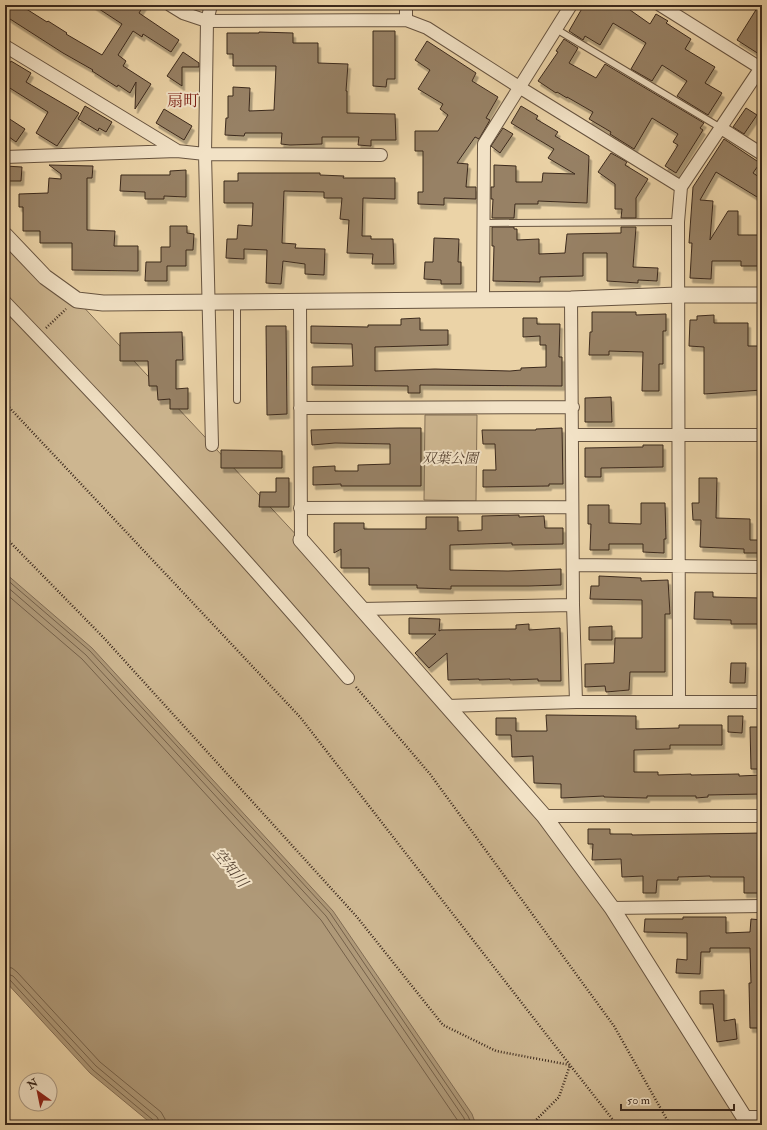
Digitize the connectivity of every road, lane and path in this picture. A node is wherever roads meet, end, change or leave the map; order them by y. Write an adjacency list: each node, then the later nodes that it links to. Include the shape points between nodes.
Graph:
1 (170, 5): 7 (street, via 183,13)
2 (211, 5): 7 (street)
3 (406, 5): 6 (street)
4 (571, 5): 8 (street)
5 (660, 5): 10 (street)
6 (406, 20): 7 (street); 11 (street, via 427,28)
7 (207, 21): 14 (street)
8 (556, 29): 11 (street); 12 (lane)
9 (5, 46): 13 (street)
10 (762, 68): 12 (street)
11 (519, 87): 18 (street); 20 (street, via 484,144)
12 (721, 128): 15 (street); 18 (street)
13 (177, 150): 14 (street); 17 (street)
14 (205, 154): 16 (street); 29 (street)
15 (762, 154)
16 (381, 155)
17 (5, 157)
18 (681, 187): 19 (street)
19 (678, 222): 20 (lane); 22 (street)
20 (484, 223): 25 (street)
21 (5, 235): 26 (street, via 45,277)
22 (678, 295): 23 (street); 24 (street); 38 (street)
23 (762, 295)
24 (572, 298): 25 (street); 34 (street)
25 (483, 299): 27 (street)
26 (77, 300): 29 (street, via 102,303); 31 (path)
27 (300, 301): 30 (street); 35 (street)
28 (5, 302): 31 (street)
29 (209, 302): 30 (street); 39 (street)
30 (237, 302): 32 (lane)
31 (37, 336): 49 (street, via 195,503)
32 (237, 400)
33 (5, 402): 58 (path, via 300,718)
34 (573, 407): 35 (street); 36 (street)
35 (300, 408): 41 (street)
36 (572, 435): 38 (street); 40 (street)
37 (762, 435): 38 (street)
38 (678, 436): 45 (street)
39 (212, 445)
40 (572, 507): 41 (street); 44 (street)
41 (300, 508): 43 (street)
42 (5, 537): 58 (path, via 103,637 357,917 443,1025 496,1051)
43 (301, 540): 48 (street)
44 (573, 566): 45 (street); 47 (street)
45 (678, 567): 46 (street); 51 (street)
46 (762, 567)
47 (573, 605): 48 (street); 50 (street)
48 (361, 609): 53 (street)
49 (348, 678): 63 (path, via 430,774 614,1026)
50 (576, 702): 51 (street); 53 (street)
51 (679, 702): 52 (street)
52 (762, 702)
53 (447, 706): 54 (street)
54 (544, 816): 55 (street); 57 (street)
55 (762, 816)
56 (762, 906): 57 (street)
57 (612, 908): 59 (street)
58 (570, 1064): 61 (path, via 559,1097); 62 (path)
59 (744, 1116): 60 (street)
60 (762, 1117)
61 (530, 1125)
62 (617, 1125)
63 (670, 1125)

